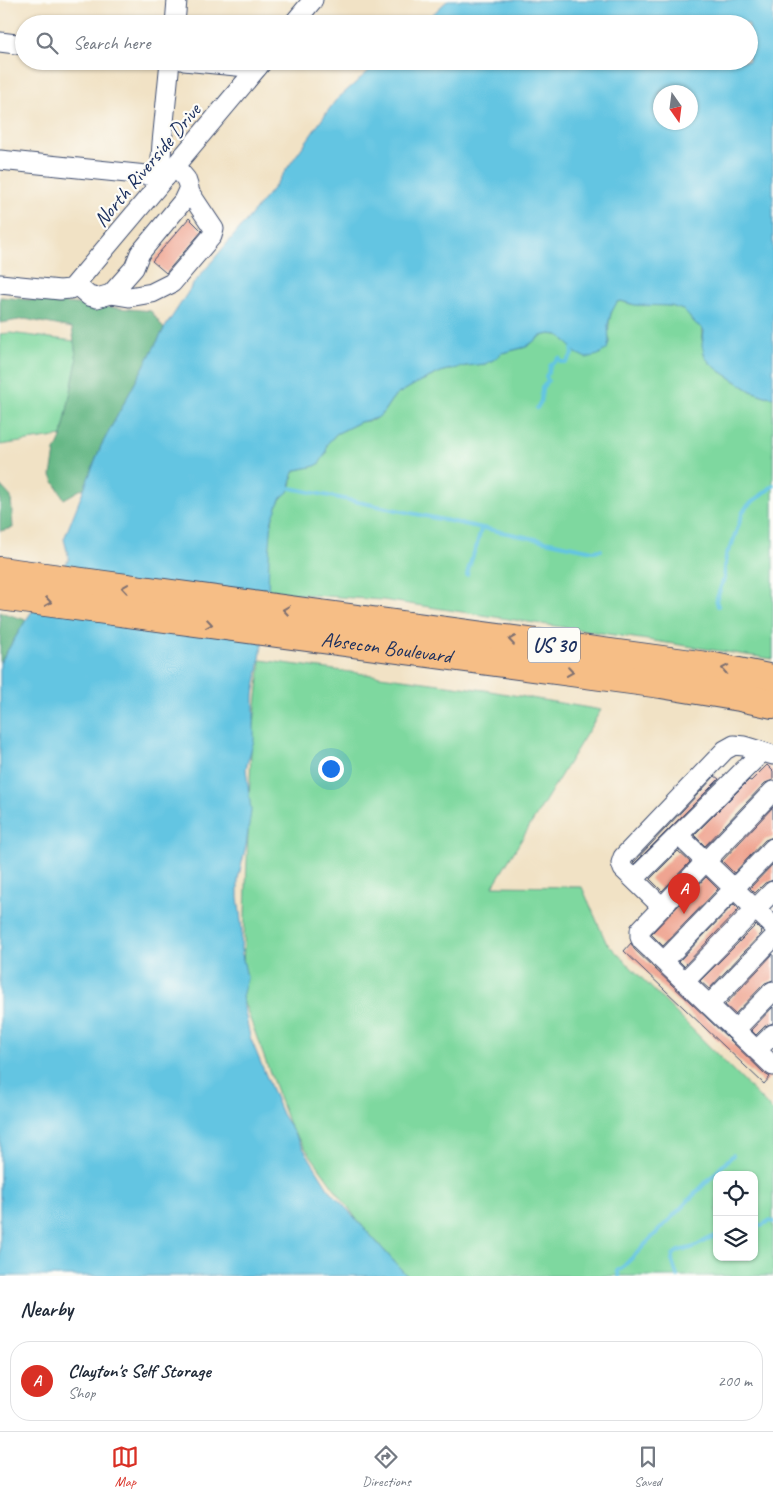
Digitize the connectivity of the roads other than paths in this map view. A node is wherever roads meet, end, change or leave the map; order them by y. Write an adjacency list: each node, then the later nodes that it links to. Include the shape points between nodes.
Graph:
1 (177, 0): 3 (street)
2 (313, 0): 4 (street)
3 (176, 15)
4 (301, 15)
5 (0, 42): 6 (street)
6 (15, 44)
7 (169, 70): 10 (street, via 162,158)
8 (256, 70): 10 (street, North Riverside Drive)
9 (0, 160): 10 (street)
10 (170, 172): 11 (street, via 186,179); 13 (street, North Riverside Drive)
11 (188, 190): 14 (street, via 183,201 140,253 134,268); 14 (street, via 214,229 212,236 172,283 152,293 129,297)
12 (0, 284): 13 (street)
13 (68, 287): 14 (street, via 97,298)
14 (111, 294)
15 (0, 571): 17 (highway, Absecon Boulevard / US 30, one-way to 15)
16 (0, 596): 17 (highway, Absecon Boulevard / US 30, one-way to 17)
17 (333, 628): 18 (highway, Absecon Boulevard / US 30, one-way to 17, via 714,667); 19 (highway, Absecon Boulevard / US 30, one-way to 19)
18 (773, 679)
19 (695, 689): 20 (highway, Absecon Boulevard / US 30); 21 (highway)
20 (773, 704)
21 (773, 718)
22 (767, 753): 24 (street); 27 (street, via 734,745 725,750 623,857 623,869)
23 (773, 791): 26 (street)
24 (678, 835): 26 (street); 27 (street)
25 (773, 848): 28 (street)
26 (706, 862): 28 (street); 30 (street)
27 (634, 880): 30 (street)
28 (734, 888): 31 (street); 34 (street)
29 (773, 891): 31 (street)
30 (662, 907): 34 (street, via 640,930 640,937)
31 (755, 909): 32 (street); 35 (street)
32 (773, 926)
33 (773, 938): 37 (street)
34 (664, 961): 35 (street)
35 (684, 981): 37 (street)
36 (773, 991): 38 (street)
37 (709, 1005): 38 (street)
38 (735, 1030): 40 (street)
39 (773, 1034): 40 (street)
40 (757, 1050): 41 (street)
41 (773, 1066)

